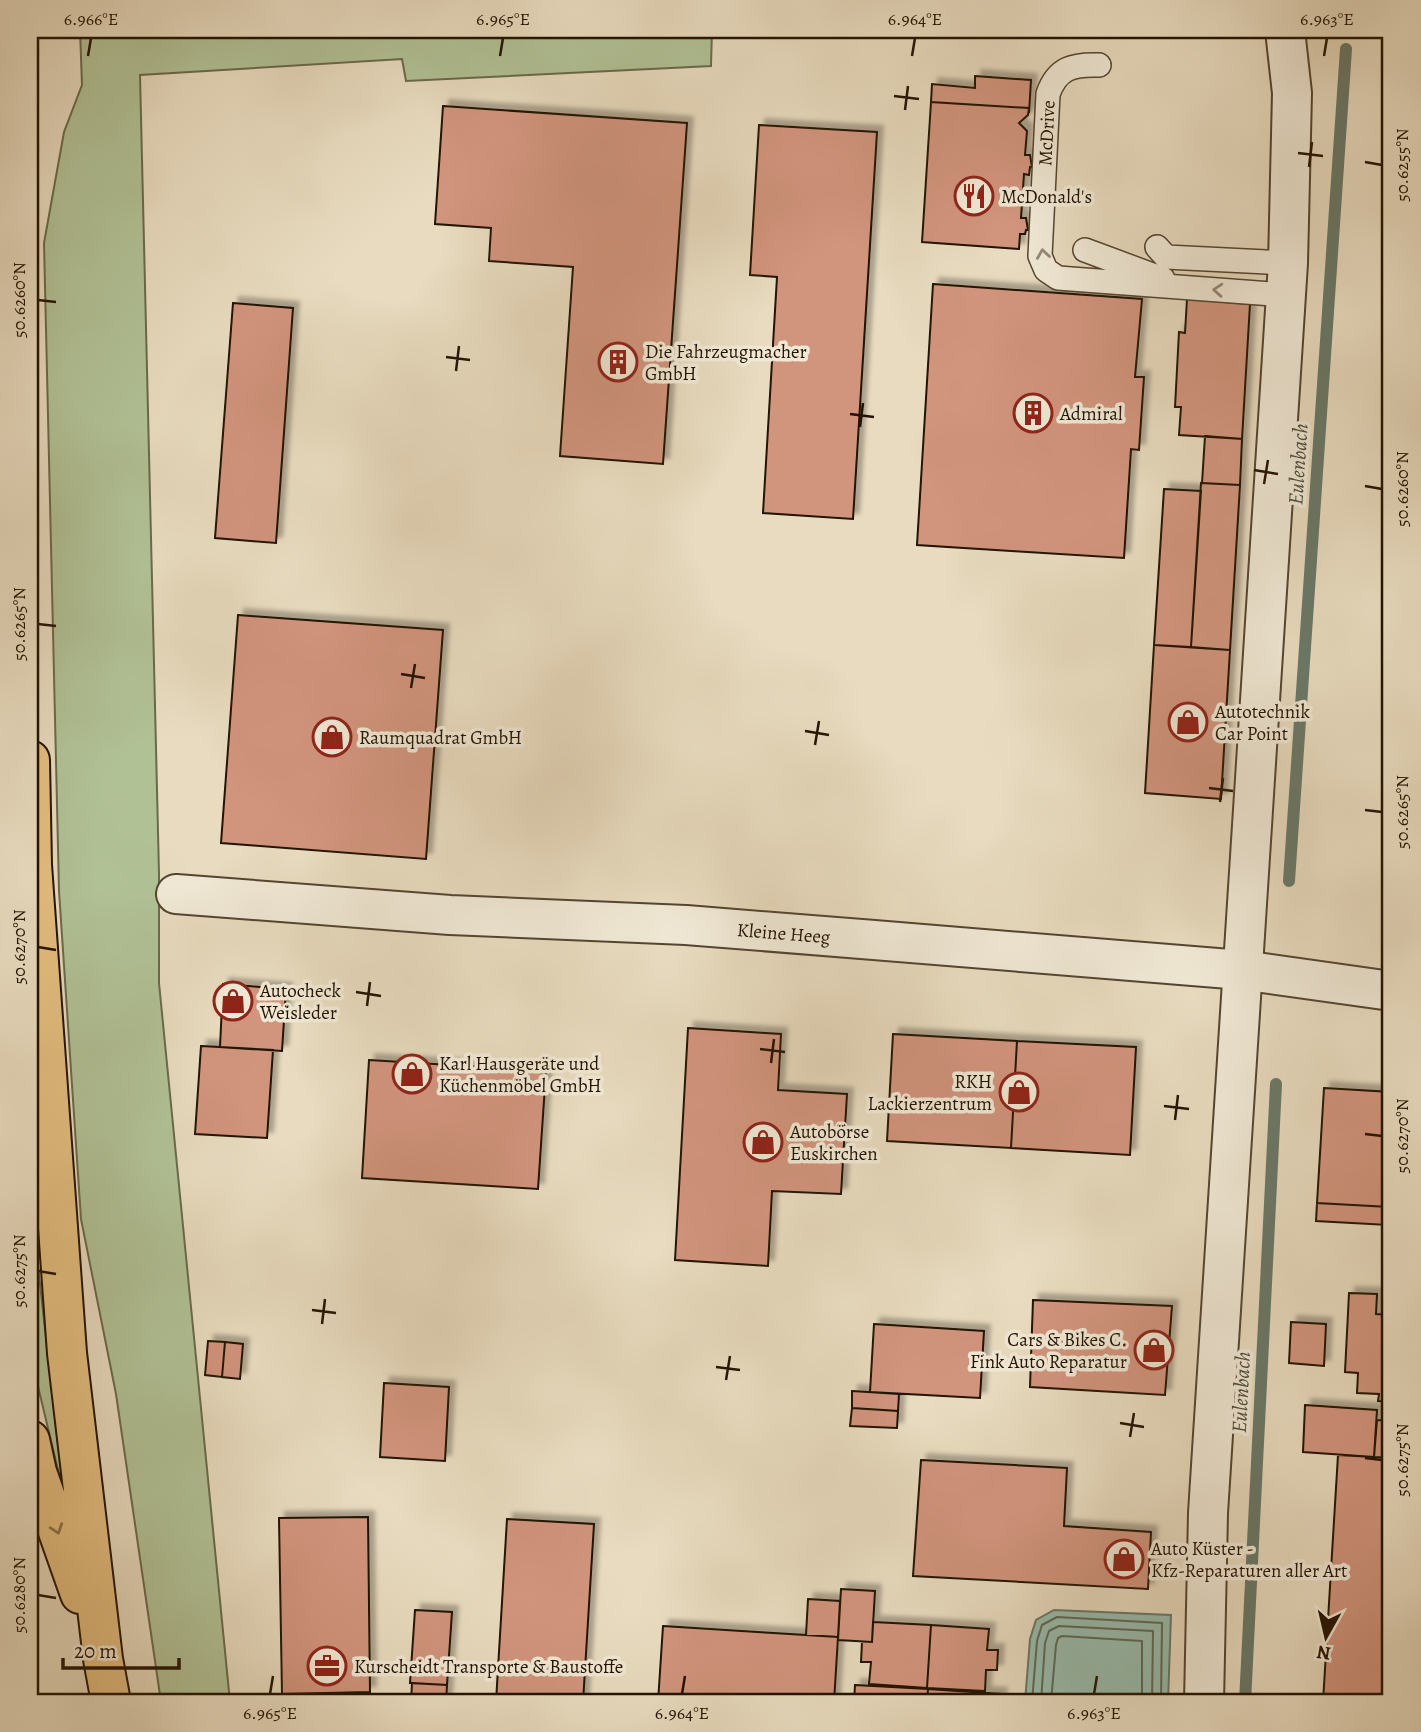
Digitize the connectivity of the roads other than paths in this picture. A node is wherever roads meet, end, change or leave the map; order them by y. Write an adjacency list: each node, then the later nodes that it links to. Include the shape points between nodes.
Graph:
1 (1285, 30): 5 (street, via 1292,93)
2 (1099, 65): 6 (lane, McDrive, one-way to 2, via 1058,278 1046,270 1040,256 1048,94 1053,78 1077,64)
3 (1157, 247): 5 (lane, via 1166,257)
4 (1085, 250): 6 (lane)
5 (1287, 279): 6 (lane, McDrive, one-way to 6); 9 (street)
6 (1189, 288)
7 (30, 760): 12 (main road, via 33,879 67,1353)
8 (176, 894): 9 (street, Kleine Heeg, via 450,915 686,925)
9 (1242, 970): 10 (street, Kleine Heeg); 14 (street, via 1208,1513)
10 (1391, 991)
11 (30, 1440): 12 (main road, one-way to 12)
12 (103, 1659): 13 (main road)
13 (111, 1702)
14 (1204, 1702)

